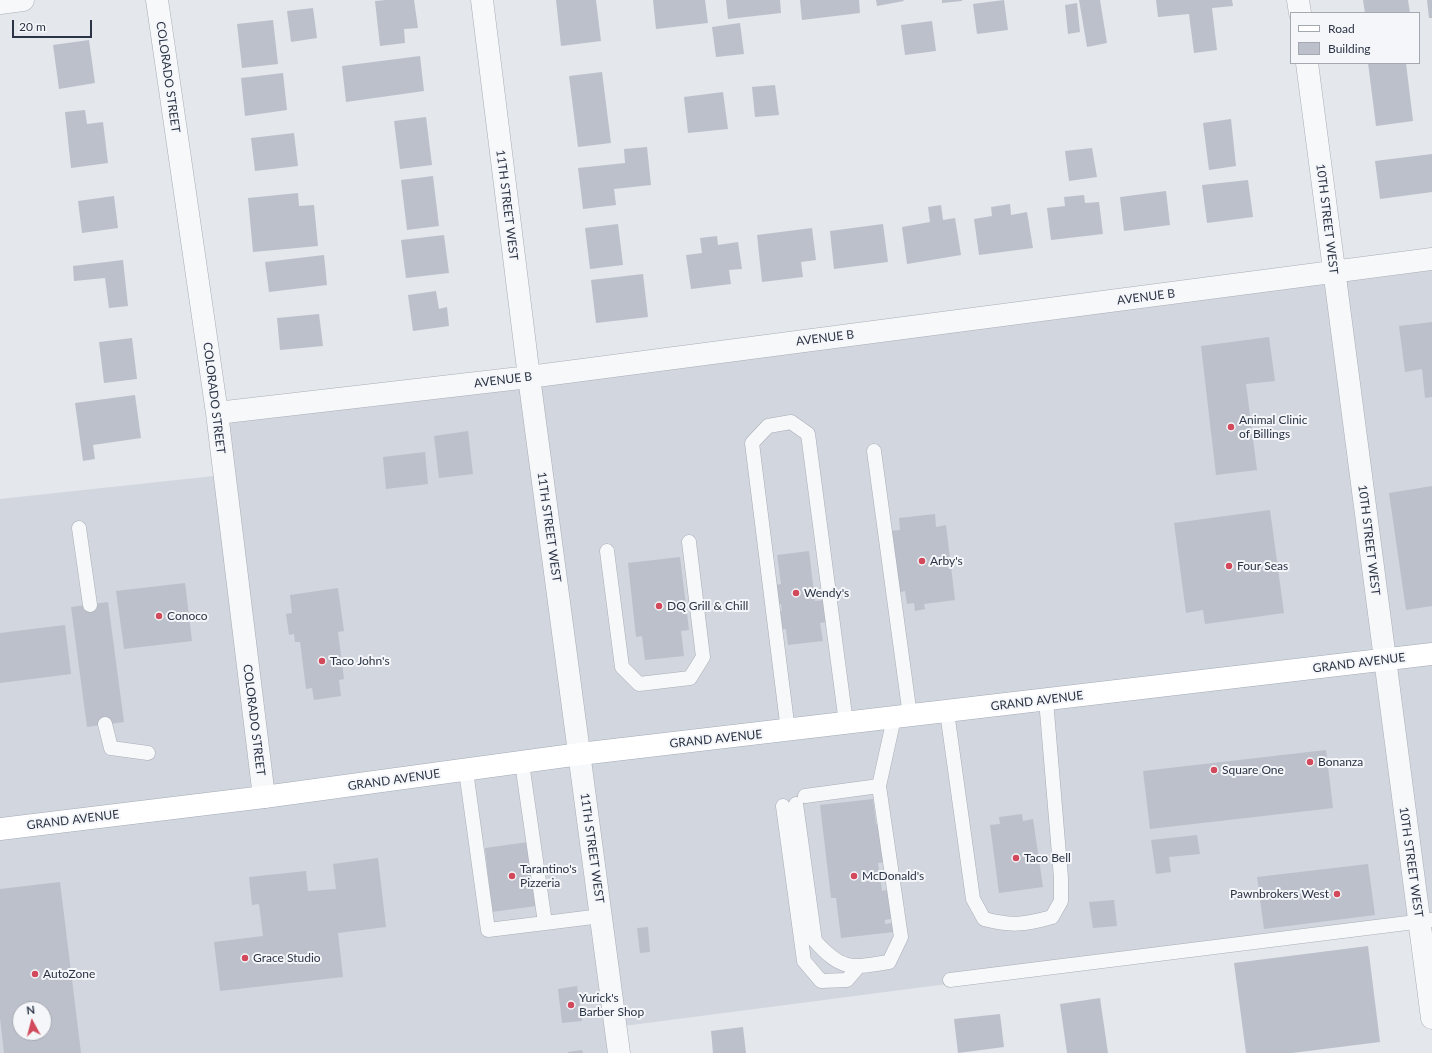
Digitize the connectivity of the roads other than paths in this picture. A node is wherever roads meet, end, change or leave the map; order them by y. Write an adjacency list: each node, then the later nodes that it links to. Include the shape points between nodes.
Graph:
1 (23, 0): 5 (street)
2 (157, 0): 11 (street, COLORADO STREET)
3 (482, 0): 10 (street, 11TH STREET WEST)
4 (1298, 0): 6 (street)
5 (0, 3)
6 (1300, 12)
7 (1307, 64): 9 (street, 10TH STREET WEST)
8 (1432, 259): 9 (street, AVENUE B)
9 (1334, 272): 10 (street, AVENUE B); 18 (street, 10TH STREET WEST)
10 (529, 377): 11 (street, AVENUE B); 26 (street, 11TH STREET WEST)
11 (217, 413): 30 (street, COLORADO STREET)
12 (874, 450): 21 (lane)
13 (80, 528): 16 (lane)
14 (689, 542): 15 (lane, via 703,657 690,678 639,684 622,667)
15 (607, 551)
16 (90, 605)
17 (1432, 654): 18 (main road, GRAND AVENUE)
18 (1384, 660): 19 (main road, GRAND AVENUE); 34 (street, 10TH STREET WEST)
19 (1046, 700): 20 (main road, GRAND AVENUE); 20 (lane, via 1061,878 1060,901 1052,917 1026,924 1001,923 984,918 973,898)
20 (947, 712): 21 (main road, GRAND AVENUE)
21 (902, 717): 22 (main road, GRAND AVENUE); 29 (lane)
22 (846, 723): 24 (main road, GRAND AVENUE); 24 (lane, via 808,434 791,422 768,426 752,443)
23 (105, 724): 25 (lane, via 111,748)
24 (788, 730): 26 (main road, GRAND AVENUE)
25 (148, 754)
26 (580, 754): 27 (main road, GRAND AVENUE); 33 (street, 11TH STREET WEST)
27 (522, 763): 28 (main road, GRAND AVENUE); 35 (lane)
28 (466, 770): 30 (main road, GRAND AVENUE); 35 (lane, via 488,930)
29 (879, 786): 31 (lane); 36 (lane, via 901,937 889,962)
30 (264, 797): 32 (main road, GRAND AVENUE)
31 (795, 802): 36 (lane, via 815,941 828,955 843,964); 36 (lane, via 804,961 821,981 847,980)
32 (0, 829)
33 (601, 916): 35 (lane); 39 (street, 11TH STREET WEST)
34 (1426, 921): 37 (lane); 38 (street, 10TH STREET WEST)
35 (545, 923)
36 (858, 967)
37 (950, 980)
38 (1432, 1018)
39 (619, 1053)

